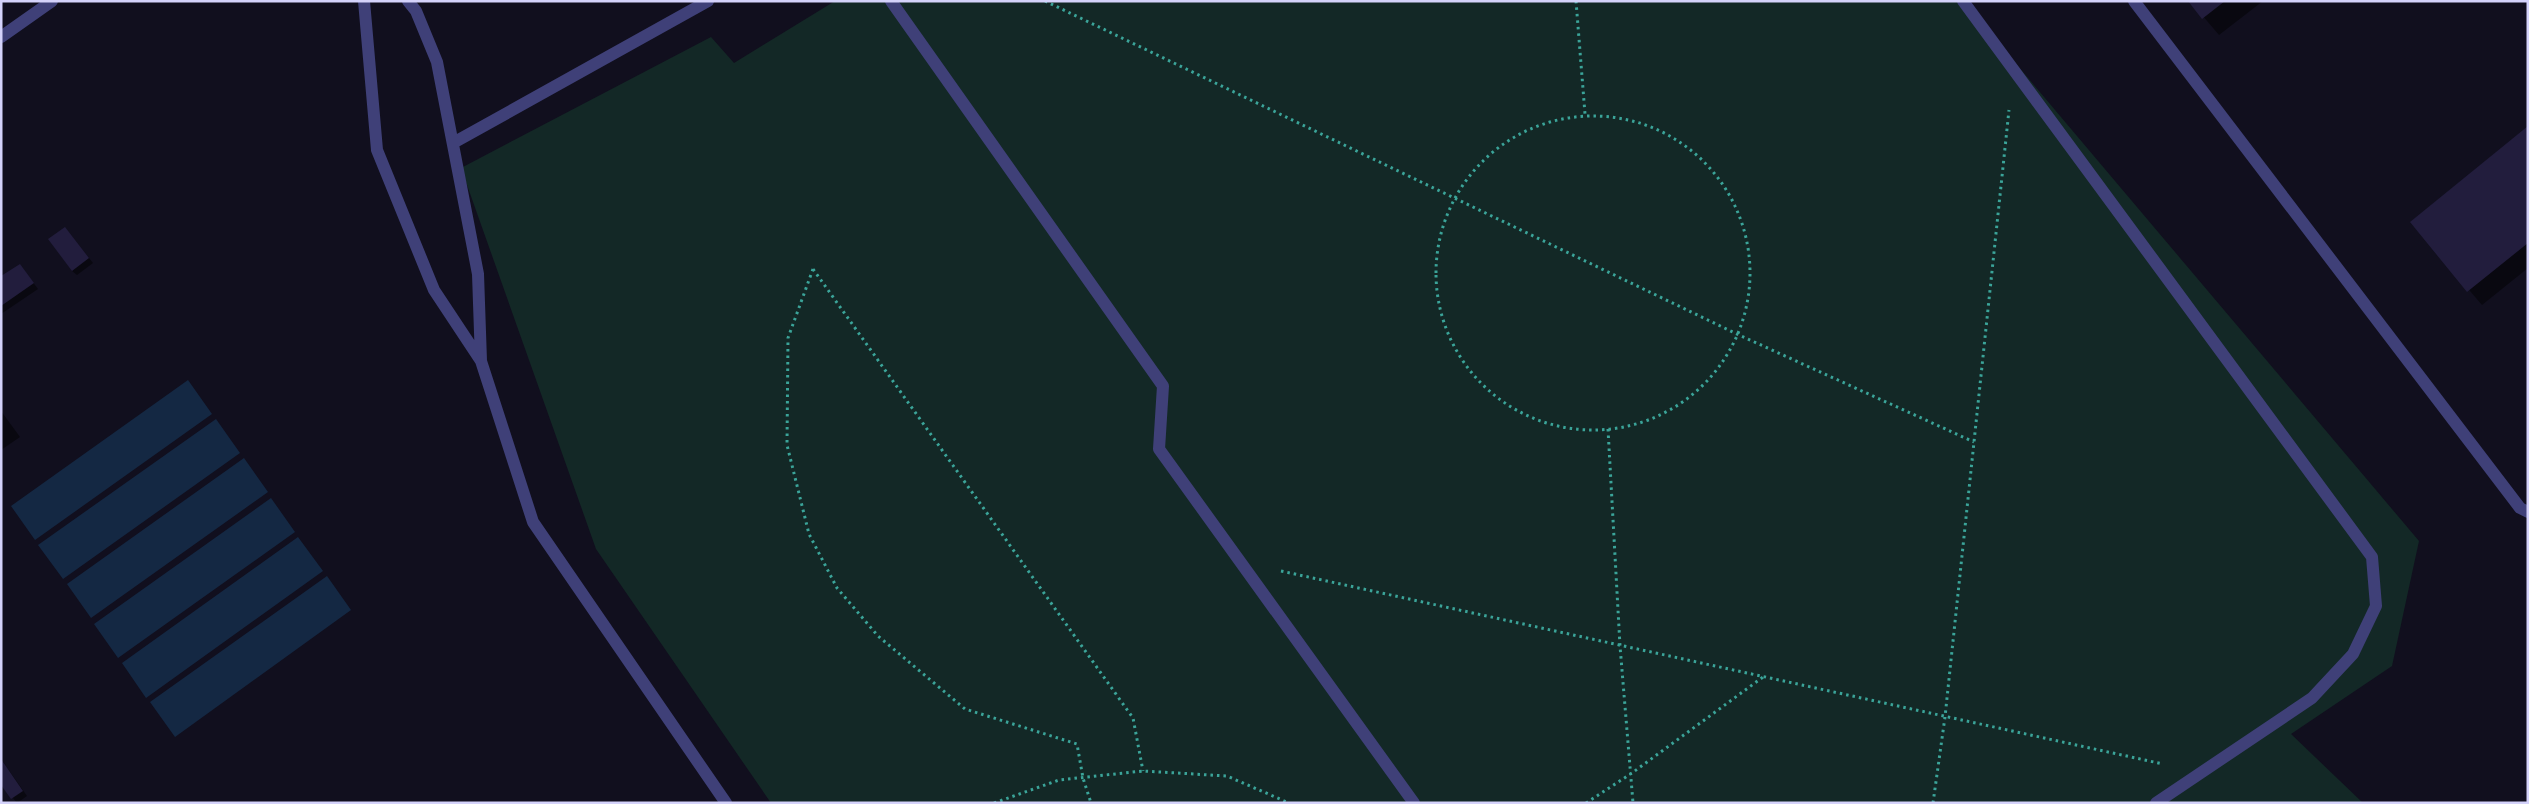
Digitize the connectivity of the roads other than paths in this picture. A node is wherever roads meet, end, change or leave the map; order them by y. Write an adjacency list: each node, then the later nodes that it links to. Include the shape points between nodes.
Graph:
1 (52, 1): 8 (lane)
2 (364, 1): 10 (lane, via 377,150 434,290)
3 (408, 1): 9 (lane, via 416,11 437,62)
4 (708, 1): 9 (lane)
5 (892, 1): 13 (lane, via 1163,386 1159,449)
6 (1963, 1): 14 (lane, via 2372,557 2376,606 2353,654 2312,698)
7 (2134, 1): 11 (lane, via 2520,508)
8 (1, 37)
9 (453, 143): 10 (lane, via 478,274)
10 (481, 361): 12 (lane, via 533,522)
11 (2528, 512)
12 (726, 803)
13 (1414, 803)
14 (2156, 803)

